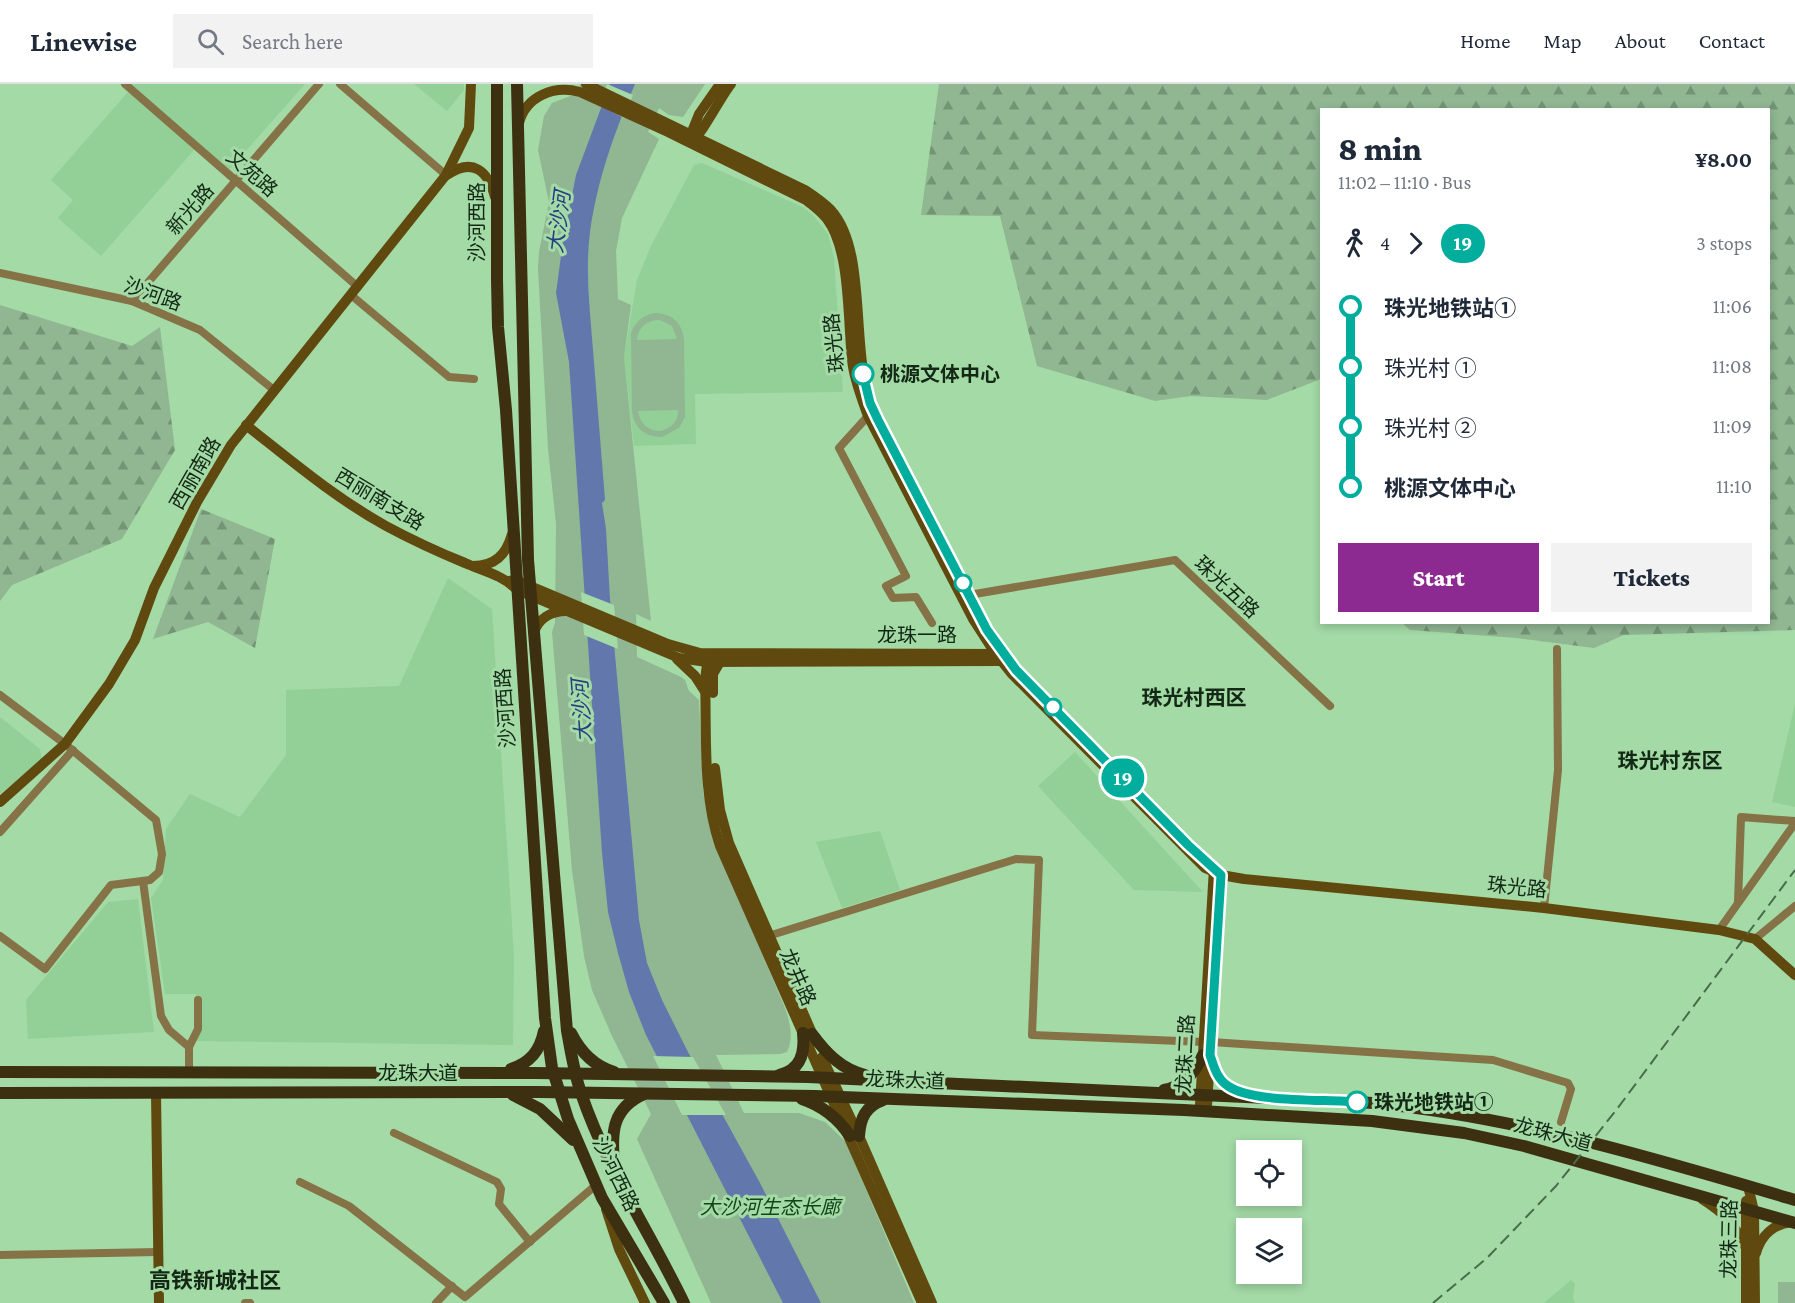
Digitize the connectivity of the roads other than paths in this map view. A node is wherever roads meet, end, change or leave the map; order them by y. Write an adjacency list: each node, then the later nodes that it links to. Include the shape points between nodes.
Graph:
1 (125, 84): 13 (street, 文苑路)
2 (319, 84): 13 (street, 新光路)
3 (340, 84): 12 (street)
4 (471, 84): 12 (street, 西丽南路, via 469,128)
5 (497, 84): 14 (main road, 沙河西路)
6 (517, 84): 10 (main road, 沙河西路)
7 (720, 84): 11 (street, via 699,114)
8 (731, 84): 11 (street)
9 (583, 88): 10 (street, 珠光路, via 554,90 534,99 521,115); 11 (street, 珠光路)
10 (518, 126): 25 (main road, 沙河西路)
11 (692, 138): 20 (street, 珠光路, via 806,200 827,218 838,241 853,366); 26 (street, 珠光路, via 805,190 837,218 850,255 861,366 870,403)
12 (447, 175): 14 (street, via 461,167 482,171); 16 (street, 西丽南路)
13 (237, 181): 16 (street, 文苑路); 17 (street, 新光路)
14 (497, 206): 22 (main road, 沙河西路, via 498,327)
15 (0, 273): 17 (street, 沙河路)
16 (355, 291): 18 (street, 文苑路, via 449,377); 19 (street, 西丽南路)
17 (132, 301): 19 (street, 沙河路, via 200,330)
18 (474, 379)
19 (274, 390): 21 (street, 西丽南路)
20 (868, 416): 28 (street, via 839,448 906,576 886,586 892,598 916,597); 32 (street, 珠光路, via 973,620)
21 (246, 425): 23 (street, 西丽南支路, via 348,504 428,548); 37 (street, 西丽南路, via 197,502 154,588 130,649)
22 (514, 528): 23 (street, via 509,546 500,558 488,565); 24 (main road, 沙河西路)
23 (471, 566): 24 (street, 西丽南支路)
24 (514, 584): 25 (street, 龙珠一路); 52 (main road, 沙河西路)
25 (531, 591): 27 (street, 龙珠一路); 29 (main road, 沙河西路); 33 (street, 龙珠一路)
26 (969, 595): 32 (street, 珠光路); 36 (street, 珠光五路, via 1175,560)
27 (570, 612): 29 (street, via 549,615); 31 (street, 龙珠一路)
28 (932, 623)
29 (534, 633): 53 (main road, 沙河西路)
30 (1557, 649): 45 (street, via 1557,770)
31 (672, 656): 33 (street, 龙珠一路, via 690,661); 35 (street, via 697,678)
32 (1000, 656): 33 (street, 龙珠一路); 41 (street, 珠光路, via 1197,862)
33 (715, 659): 35 (street, 龙井路, via 705,672); 48 (street, 龙井路, via 712,682 720,810)
34 (0, 695): 37 (street)
35 (706, 697): 48 (street, 龙井路, via 714,828)
36 (1330, 706)
37 (69, 747): 38 (street, 西丽南路); 40 (street); 42 (street, via 156,820 162,861 155,877)
38 (0, 802)
39 (1795, 822): 43 (street); 43 (street, via 1741,817)
40 (0, 832)
41 (1216, 872): 45 (street, 珠光路); 56 (street, 龙珠二路)
42 (143, 881): 47 (street, via 111,885 45,969); 55 (street, via 161,1016)
43 (1738, 902): 46 (street)
44 (1795, 906): 49 (street)
45 (1544, 908): 46 (street, 珠光路)
46 (1719, 930): 49 (street, 珠光路)
47 (0, 936)
48 (765, 937): 54 (street, 龙井路); 56 (street, via 1016,859 1039,860 1032,1035)
49 (1755, 939): 50 (street, 珠光路)
50 (1795, 975)
51 (198, 1000): 55 (street, via 198,1029)
52 (545, 1018): 58 (main road, via 542,1040 531,1059 516,1068); 60 (main road, 沙河西路)
53 (566, 1020): 61 (main road, 沙河西路); 62 (main road, via 588,1057)
54 (807, 1033): 63 (main road, via 801,1059 792,1070); 64 (street, 龙井路); 65 (main road, via 846,1068)
55 (189, 1047): 59 (street)
56 (1207, 1048): 68 (main road, via 1191,1076 1181,1084); 73 (street, 龙珠二路); 75 (main road, via 1227,1086); 79 (street, via 1492,1060 1568,1083 1571,1089)
57 (0, 1072): 59 (main road, 龙珠大道)
58 (492, 1072): 59 (main road, 龙珠大道); 60 (main road, 龙珠大道)
59 (189, 1073)
60 (553, 1073): 61 (main road, 龙珠大道); 67 (main road, 沙河西路)
61 (575, 1073): 62 (main road, 龙珠大道); 71 (main road, 沙河西路)
62 (621, 1074): 63 (main road, 龙珠大道)
63 (774, 1077): 64 (main road, 龙珠大道)
64 (827, 1078): 65 (main road, 龙珠大道); 76 (street, 龙井路)
65 (892, 1081): 68 (main road, 龙珠大道)
66 (503, 1092): 67 (main road, 龙珠大道); 70 (main road, 龙珠大道); 82 (main road, via 548,1114)
67 (559, 1092): 71 (main road, 龙珠大道); 82 (main road, 沙河西路)
68 (1154, 1092): 73 (main road, 龙珠大道)
69 (0, 1093): 70 (main road, 龙珠大道)
70 (156, 1093): 93 (street)
71 (581, 1093): 72 (main road, 龙珠大道); 83 (main road, 沙河西路)
72 (645, 1093): 74 (main road, 龙珠大道); 83 (main road, via 629,1102 616,1121)
73 (1204, 1094): 75 (main road, 龙珠大道); 78 (street, 龙珠二路, via 1207,1106)
74 (792, 1096): 76 (main road, 龙珠大道); 81 (main road, via 827,1111)
75 (1251, 1096): 86 (main road, 龙珠大道, via 1374,1103 1467,1115 1651,1158)
76 (836, 1097): 77 (main road, 龙珠大道); 81 (street, 龙井路)
77 (891, 1099): 78 (main road, 龙珠大道); 81 (main road, via 869,1108)
78 (1203, 1112): 87 (main road, 龙珠大道, via 1372,1121 1464,1133)
79 (1561, 1122)
80 (394, 1133): 92 (street, via 497,1182 501,1189 499,1204)
81 (855, 1136): 104 (street, 龙井路); 105 (street, 龙井路)
82 (582, 1153): 85 (main road, 沙河西路)
83 (616, 1172): 103 (main road, 沙河西路)
84 (300, 1182): 96 (street, via 349,1206)
85 (596, 1185): 88 (main road, 沙河西路); 92 (street)
86 (1748, 1186): 89 (main road, 龙珠大道); 90 (street, 龙珠三路)
87 (1692, 1193): 90 (main road, 龙珠大道); 95 (street, via 1730,1220)
88 (602, 1198): 101 (street, via 619,1249); 102 (main road, 沙河西路)
89 (1795, 1200)
90 (1749, 1210): 91 (main road, 龙珠大道); 95 (street, 龙珠三路)
91 (1795, 1223): 95 (street, via 1780,1225 1765,1235)
92 (530, 1242): 96 (street, via 465,1297)
93 (158, 1252): 94 (street); 97 (street)
94 (0, 1255)
95 (1750, 1259): 106 (street, 龙珠三路); 107 (street, 龙珠三路)
96 (452, 1286): 100 (street)
97 (159, 1303)
98 (245, 1303): 99 (street)
99 (250, 1303)
100 (436, 1303)
101 (645, 1303)
102 (664, 1303)
103 (684, 1303)
104 (922, 1303)
105 (932, 1303)
106 (1746, 1303)
107 (1755, 1303)

